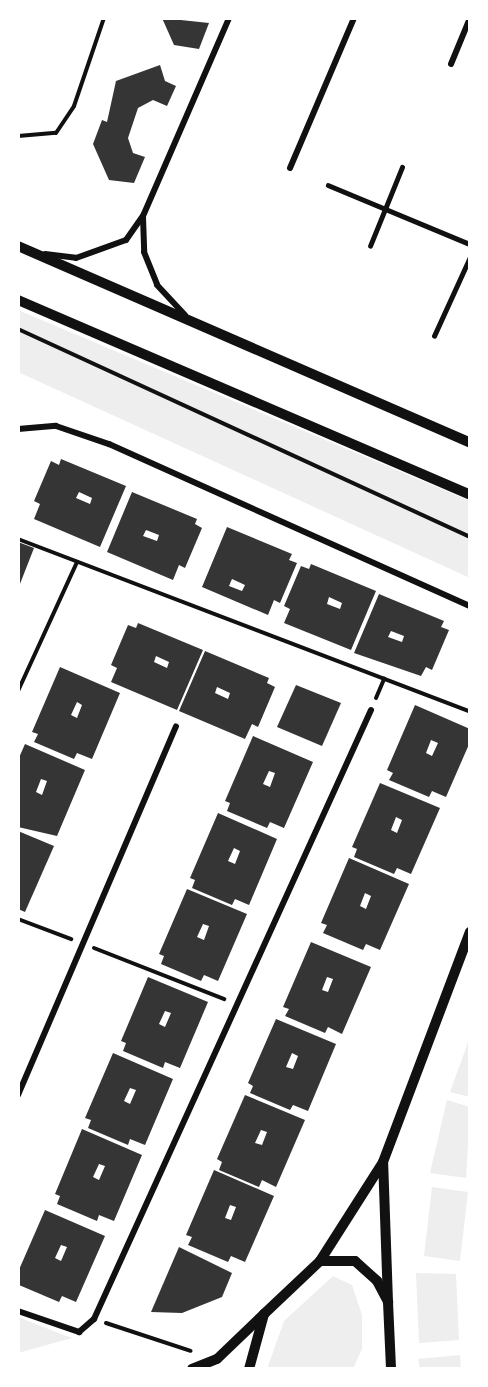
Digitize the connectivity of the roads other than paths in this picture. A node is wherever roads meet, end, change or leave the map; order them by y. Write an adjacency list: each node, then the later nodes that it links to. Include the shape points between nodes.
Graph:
1 (229, 18): 9 (street)
2 (354, 18): 6 (street)
3 (470, 18): 4 (street)
4 (451, 64)
5 (402, 167): 8 (lane)
6 (290, 168)
7 (328, 185): 8 (lane)
8 (385, 208): 10 (lane); 12 (lane)
9 (143, 216): 13 (street, via 126,240 102,251 76,258); 16 (street, via 144,252 157,285 168,302)
10 (470, 244)
11 (18, 246): 13 (street)
12 (370, 246)
13 (37, 254): 16 (street)
14 (470, 257): 17 (lane)
15 (18, 300): 20 (street)
16 (203, 328): 19 (street)
17 (434, 336)
18 (18, 429): 21 (street, via 56,426 109,444)
19 (470, 443)
20 (470, 495)
21 (470, 606)
22 (371, 710): 29 (street, via 94,1319 79,1332)
23 (176, 726): 25 (street)
24 (470, 932): 26 (street)
25 (18, 1095)
26 (383, 1162): 27 (street); 28 (street)
27 (320, 1261): 28 (street, via 355,1261 377,1281); 30 (street)
28 (388, 1302): 33 (street)
29 (18, 1311)
30 (264, 1314): 31 (street, via 217,1359); 32 (street)
31 (192, 1369)
32 (249, 1369)
33 (391, 1369)

